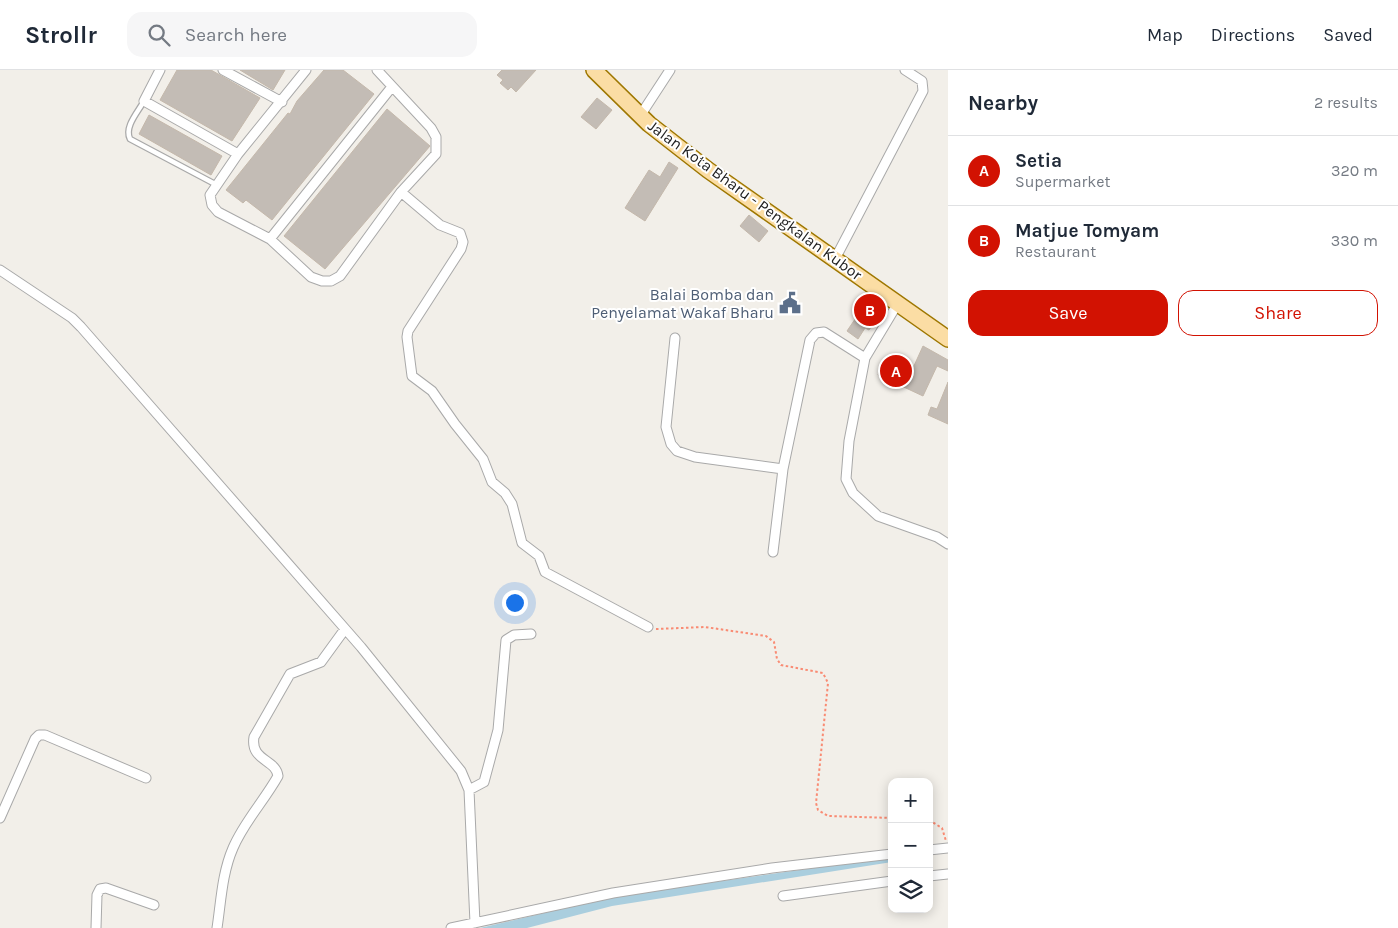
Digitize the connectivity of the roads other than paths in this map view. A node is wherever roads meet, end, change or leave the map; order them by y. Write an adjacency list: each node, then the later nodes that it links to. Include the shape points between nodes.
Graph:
1 (160, 70): 9 (street)
2 (223, 70): 10 (street)
3 (306, 70): 10 (street)
4 (377, 70): 8 (street)
5 (594, 70): 11 (main road, Jalan Kota Bharu - Pengkalan Kubor)
6 (670, 70): 11 (street)
7 (905, 70): 16 (street, via 922,81 923,91)
8 (392, 88): 14 (street, via 431,128 438,146 436,154); 15 (street)
9 (144, 101): 12 (street); 13 (lane, via 129,127 130,139)
10 (282, 102): 12 (street)
11 (640, 116): 16 (main road, Jalan Kota Bharu - Pengkalan Kubor, via 708,170)
12 (238, 154): 13 (street)
13 (215, 184): 15 (street, via 210,195 218,212)
14 (401, 192): 15 (street, via 340,276 331,281 311,277); 25 (street, via 440,225 456,230 463,240 461,250 408,331 412,376 432,391 483,459 492,482 506,493 512,504 522,543 539,556 545,572)
15 (270, 239)
16 (835, 259): 18 (main road, Jalan Kota Bharu - Pengkalan Kubor)
17 (0, 270): 26 (street, via 81,327)
18 (898, 303): 20 (main road, Jalan Kota Bharu - Pengkalan Kubor); 21 (street)
19 (675, 338): 22 (street, via 666,427 667,436 677,451 695,457)
20 (948, 339)
21 (864, 358): 22 (street, via 829,334 820,332 812,336); 23 (street, via 849,441 848,486 878,516)
22 (783, 469): 24 (street)
23 (948, 543)
24 (773, 552)
25 (648, 627)
26 (346, 629): 29 (street, via 462,771); 41 (street, via 321,662 290,674 254,737 257,754 275,768 278,776 233,848)
27 (531, 634): 29 (street, via 514,635 506,640 498,730 484,782)
28 (146, 778): 30 (street, via 39,735)
29 (469, 790): 39 (street)
30 (0, 818)
31 (948, 848): 32 (street)
32 (933, 850)
33 (888, 854): 39 (street, via 772,868 613,893)
34 (948, 874): 35 (street)
35 (933, 876)
36 (888, 882): 37 (street)
37 (783, 896)
38 (154, 906): 40 (street, via 106,888 100,889)
39 (475, 923): 42 (street)
40 (96, 928)
41 (217, 928)
42 (451, 928)

